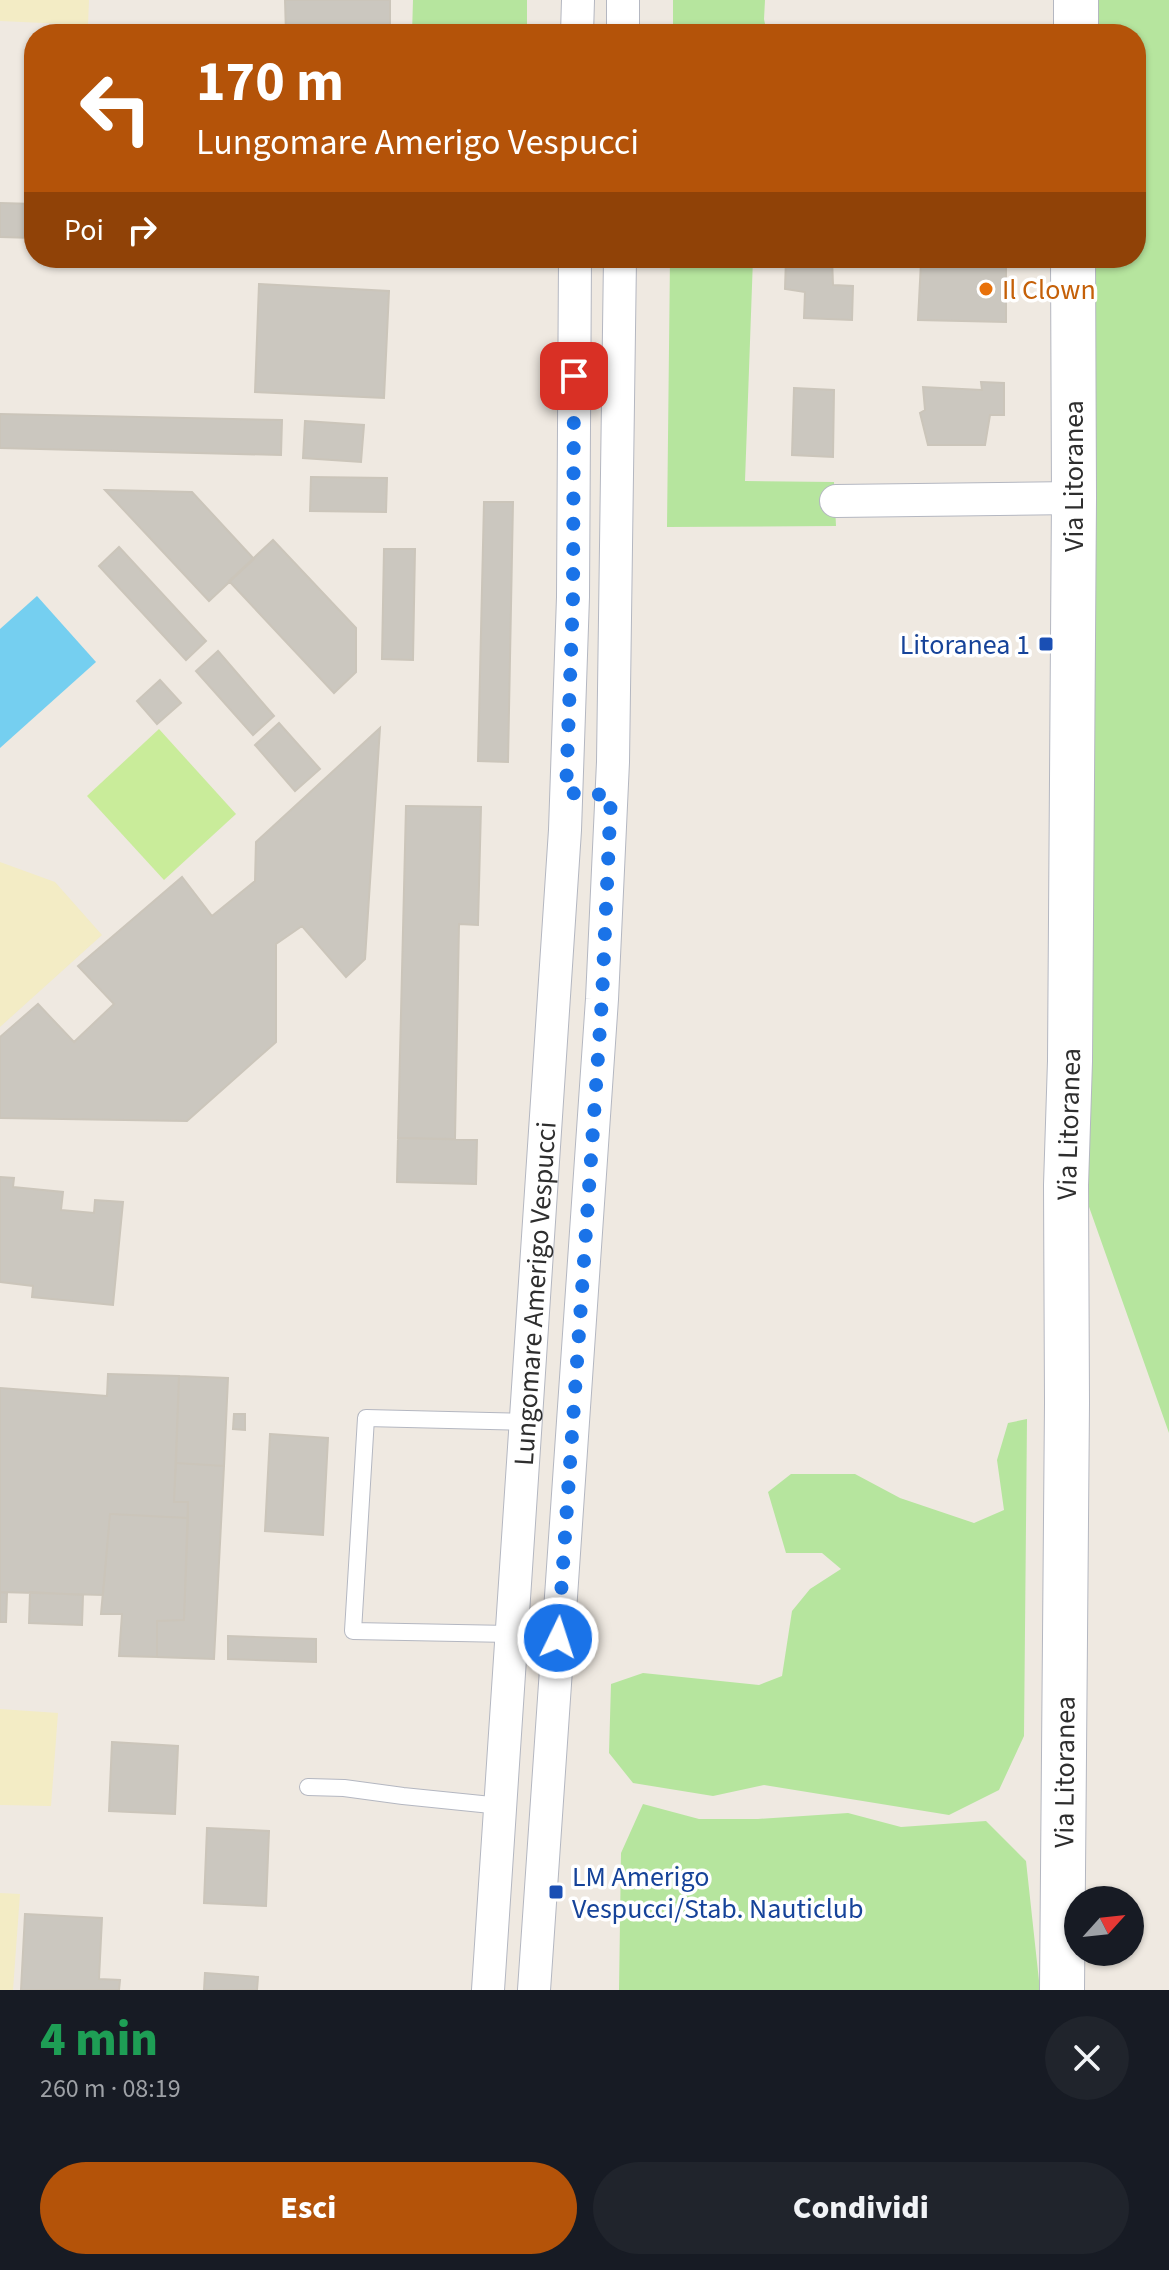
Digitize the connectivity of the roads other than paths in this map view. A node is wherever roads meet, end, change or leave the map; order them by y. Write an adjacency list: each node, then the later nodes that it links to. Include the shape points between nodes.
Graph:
1 (578, 0): 4 (street)
2 (623, 0): 5 (street)
3 (1076, 0): 6 (main road)
4 (577, 24)
5 (623, 24)
6 (1076, 24)
7 (575, 268): 12 (street, Lungomare Amerigo Vespucci)
8 (620, 268): 13 (street, Lungomare Amerigo Vespucci)
9 (1073, 268): 10 (main road, Via Litoranea)
10 (1074, 498): 11 (street); 21 (main road, Via Litoranea)
11 (836, 501)
12 (566, 793): 13 (street); 14 (street, Lungomare Amerigo Vespucci)
13 (611, 795): 17 (street, Lungomare Amerigo Vespucci, via 602,999)
14 (527, 1422): 15 (street, Lungomare Amerigo Vespucci); 15 (lane, via 366,1418 353,1631)
15 (512, 1634): 18 (street, Lungomare Amerigo Vespucci)
16 (308, 1787): 18 (lane)
17 (547, 1796): 18 (street); 20 (street, Lungomare Amerigo Vespucci)
18 (502, 1800): 19 (street, Lungomare Amerigo Vespucci)
19 (488, 1990)
20 (534, 1990)
21 (1062, 1990)

